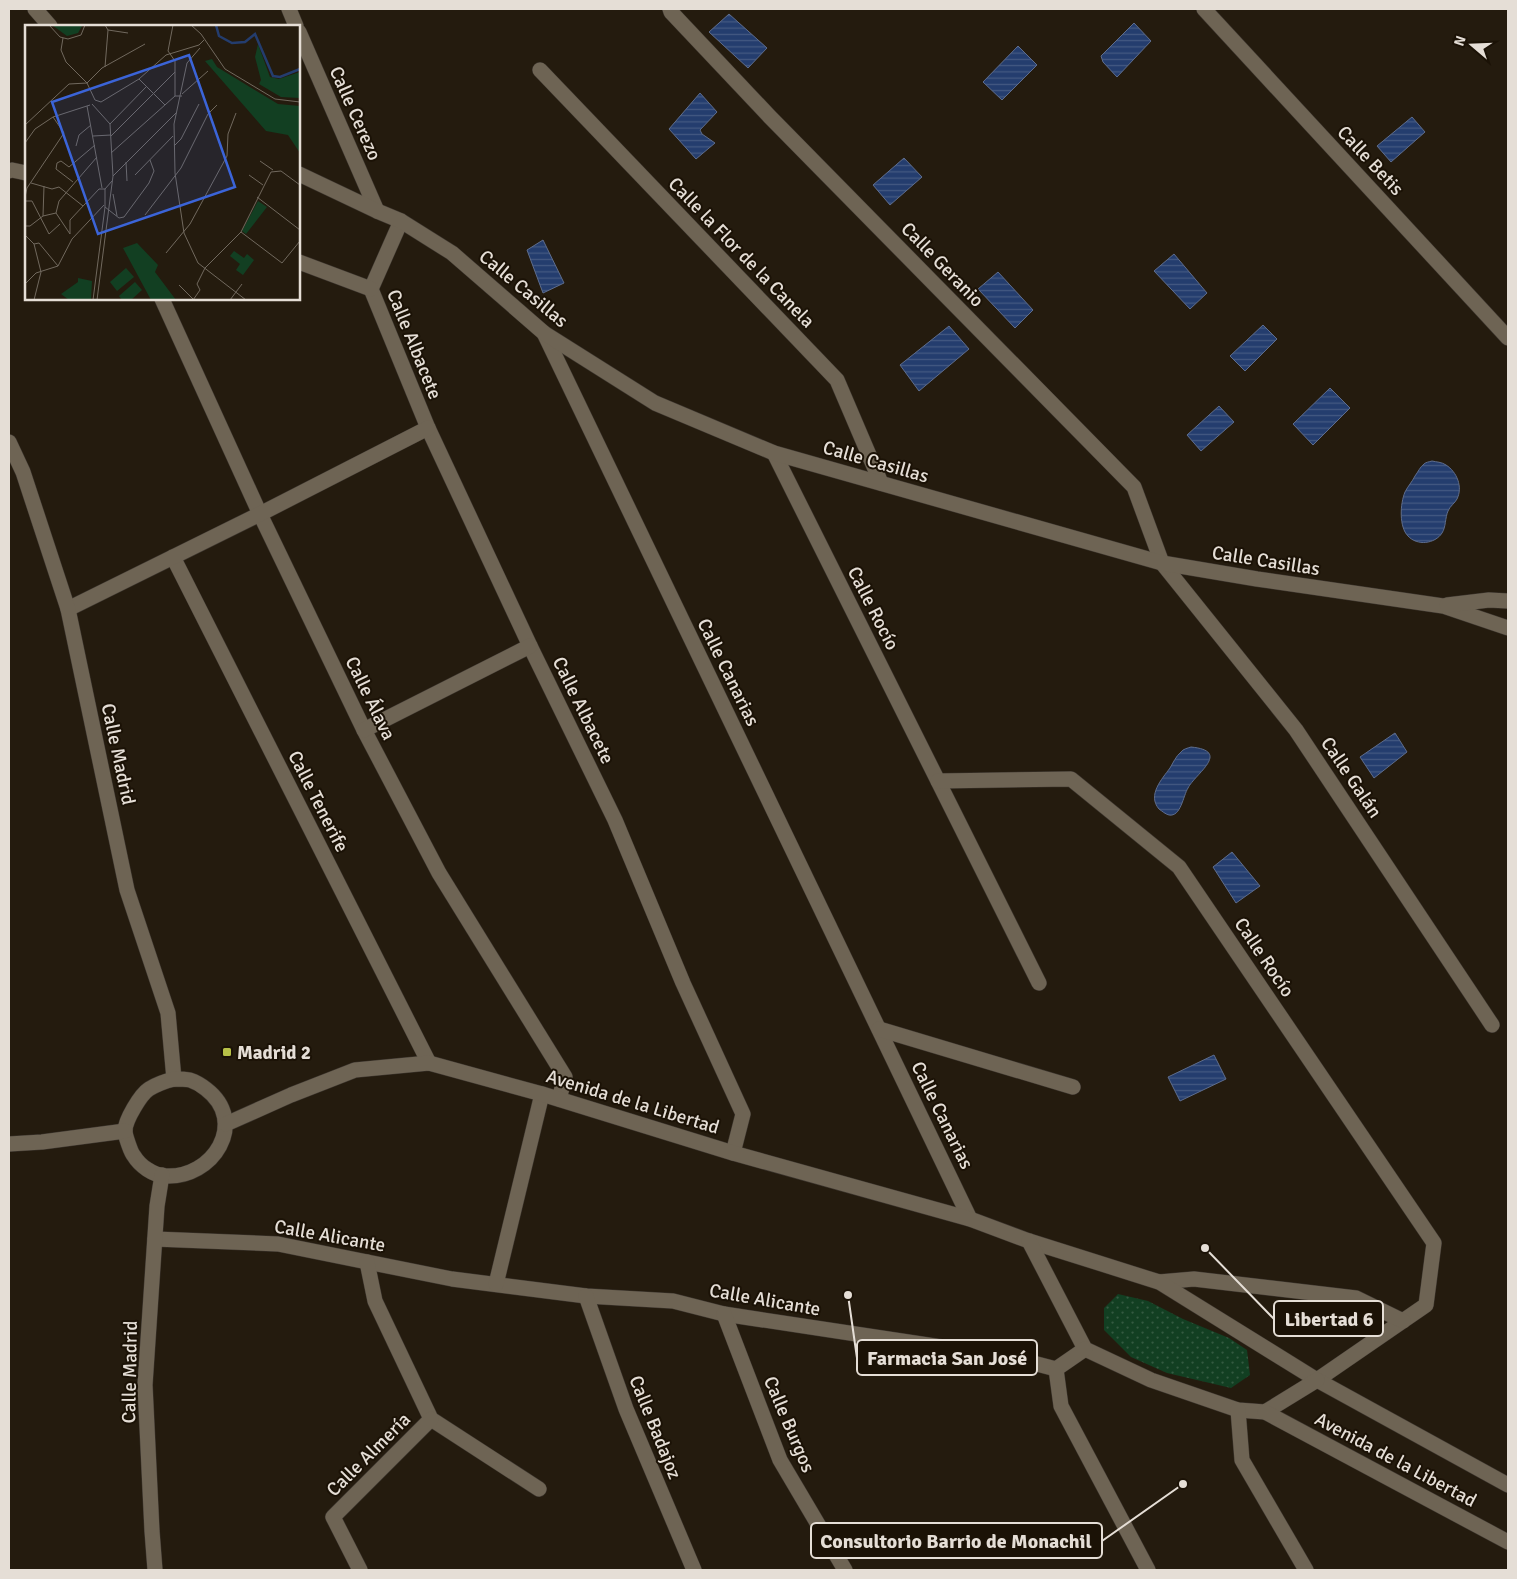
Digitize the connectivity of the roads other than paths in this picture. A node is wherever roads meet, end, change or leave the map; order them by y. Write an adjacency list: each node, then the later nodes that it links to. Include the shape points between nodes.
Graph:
1 (35, 9): 5 (street)
2 (289, 9): 6 (street)
3 (670, 9): 25 (street, Calle Geranio, via 770,117 1134,487)
4 (1204, 9): 18 (street, Calle Betis)
5 (49, 25)
6 (296, 25)
7 (300, 34): 12 (street, Calle Cerezo)
8 (540, 70): 22 (street, Calle la Flor de la Canela, via 837,380)
9 (9, 171): 10 (street)
10 (25, 173)
11 (300, 174): 12 (street, Calle Casillas)
12 (377, 211): 13 (street, Calle Casillas)
13 (401, 221): 15 (street, Calle Albacete); 17 (street, Calle Casillas, via 452,253)
14 (300, 262): 15 (street, Calle Albacete)
15 (371, 289): 19 (street, Calle Albacete)
16 (162, 300): 23 (street, Calle Álava)
17 (544, 333): 21 (street, Calle Casillas, via 656,403); 35 (street, Calle Canarias)
18 (1508, 338)
19 (428, 428): 23 (street); 30 (street, Calle Albacete)
20 (9, 442): 28 (street, Calle Madrid, via 23,472)
21 (774, 453): 22 (street, Calle Casillas); 32 (street, Calle Rocío)
22 (881, 483): 25 (street, Calle Casillas)
23 (260, 514): 24 (street); 31 (street, Calle Álava)
24 (173, 557): 28 (street); 36 (street, Calle Tenerife)
25 (1162, 563): 27 (street, Calle Casillas); 34 (street, Calle Galán, via 1296,730)
26 (1508, 601): 27 (street)
27 (1443, 606): 29 (street, Calle Casillas)
28 (68, 609): 37 (street, Calle Madrid, via 127,890 168,1013)
29 (1508, 628)
30 (530, 646): 31 (street); 44 (street, Calle Albacete, via 615,820 683,983 743,1114)
31 (364, 730): 40 (street, Calle Álava, via 439,873 565,1077)
32 (938, 781): 33 (street, Calle Rocío); 53 (street, Calle Rocío, via 1071,778 1179,866 1434,1243)
33 (1039, 983)
34 (1492, 1025)
35 (879, 1029): 38 (street, Calle Canarias); 46 (street, Calle Canarias)
36 (430, 1063): 39 (street, Avenida de la Libertad); 41 (street, Avenida de la Libertad, via 355,1070)
37 (174, 1079): 41 (street, via 195,1082 214,1095 222,1107); 42 (street, via 148,1090 132,1109)
38 (1073, 1086)
39 (542, 1094): 40 (street, Avenida de la Libertad); 51 (street)
40 (559, 1100): 44 (street, Avenida de la Libertad)
41 (226, 1124): 45 (street, via 222,1141 204,1165 192,1172)
42 (125, 1131): 43 (street); 45 (street, via 134,1156 147,1170)
43 (9, 1144)
44 (733, 1152): 46 (street, Avenida de la Libertad)
45 (162, 1176): 47 (street, Calle Madrid, via 156,1206)
46 (970, 1218): 48 (street, Avenida de la Libertad)
47 (155, 1239): 49 (street, Calle Alicante, via 278,1244); 65 (street, Calle Madrid, via 145,1385)
48 (1029, 1241): 50 (street, Avenida de la Libertad); 56 (street)
49 (367, 1262): 51 (street, Calle Alicante); 61 (street, Calle Almería, via 375,1301)
50 (1159, 1282): 55 (street, via 1194,1279 1356,1298); 58 (street, Avenida de la Libertad)
51 (496, 1284): 52 (street, Calle Alicante)
52 (586, 1296): 54 (street, Calle Alicante, via 673,1302); 67 (street, Calle Badajoz, via 626,1409)
53 (1426, 1305): 55 (street, Avenida de la Libertad)
54 (724, 1314): 57 (street, Calle Alicante, via 1014,1358); 68 (street, Calle Burgos, via 780,1460)
55 (1403, 1321): 58 (street, Avenida de la Libertad)
56 (1084, 1348): 57 (street); 59 (street, Avenida de la Libertad, via 1151,1380)
57 (1056, 1369): 69 (street, via 1061,1406)
58 (1317, 1380): 60 (street, Avenida de la Libertad); 62 (street, Avenida de la Libertad)
59 (1238, 1410): 60 (street, Avenida de la Libertad); 70 (street, via 1242,1460)
60 (1265, 1412): 64 (street, Avenida de la Libertad)
61 (431, 1419): 63 (street, Calle Almería); 66 (street, Calle Almería, via 333,1517)
62 (1508, 1485)
63 (539, 1489)
64 (1508, 1542)
65 (155, 1570)
66 (360, 1570)
67 (694, 1570)
68 (845, 1570)
69 (1148, 1570)
70 (1306, 1570)

